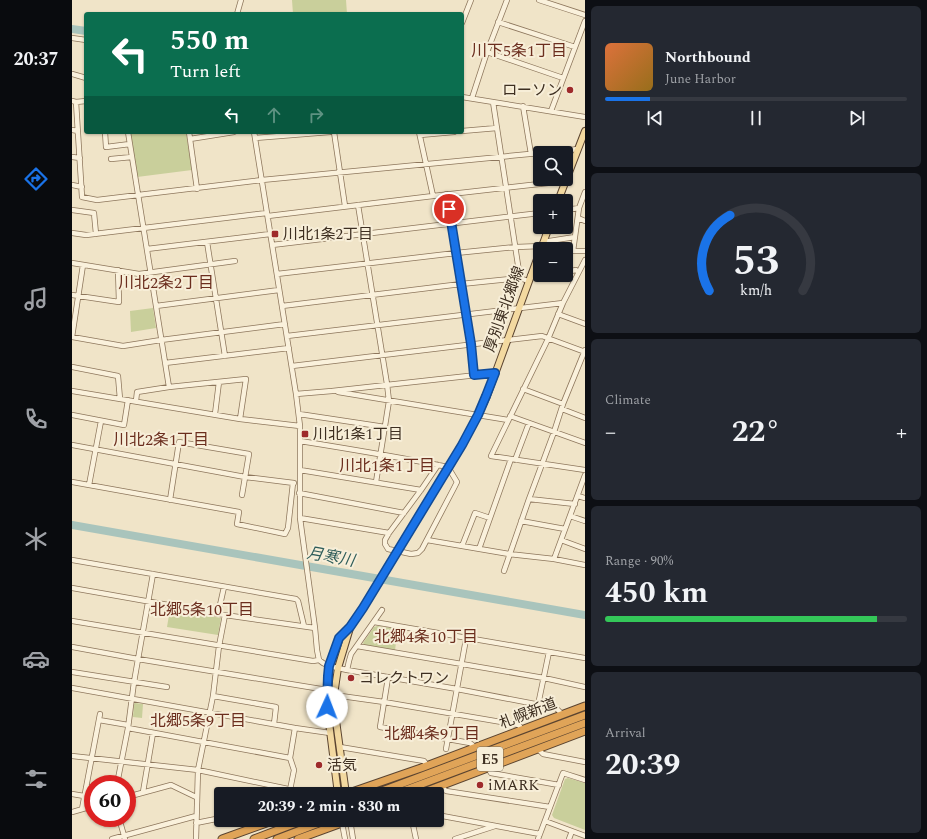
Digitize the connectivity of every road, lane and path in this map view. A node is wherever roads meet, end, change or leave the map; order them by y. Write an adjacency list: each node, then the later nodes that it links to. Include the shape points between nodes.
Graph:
1 (241, 0): 5 (street)
2 (471, 0): 7 (street)
3 (507, 0): 9 (street)
4 (539, 0): 6 (street)
5 (238, 12)
6 (585, 15)
7 (464, 18)
8 (585, 21): 12 (street)
9 (498, 22): 12 (street); 13 (street)
10 (72, 38): 11 (street)
11 (84, 40)
12 (575, 47): 16 (street)
13 (487, 52): 16 (street); 18 (street)
14 (72, 74): 15 (street)
15 (84, 77)
16 (563, 78): 23 (street)
17 (464, 97): 18 (street)
18 (472, 98): 21 (street)
19 (84, 101): 20 (street)
20 (74, 102): 27 (street)
21 (493, 102): 22 (street); 25 (street)
22 (523, 106): 23 (street); 43 (street)
23 (551, 111): 24 (street)
24 (585, 117)
25 (497, 128): 28 (street); 47 (street)
26 (72, 130): 27 (street)
27 (78, 131): 46 (street)
28 (464, 131)
29 (585, 131): 41 (main road)
30 (105, 134): 40 (street, via 106,147)
31 (128, 134): 40 (street)
32 (189, 134): 39 (street)
33 (221, 134): 39 (street)
34 (254, 134): 38 (street)
35 (305, 134): 38 (street)
36 (334, 134): 51 (street)
37 (420, 134): 50 (street)
38 (255, 138): 52 (street)
39 (190, 139): 57 (street)
40 (130, 144): 45 (street)
41 (578, 149): 42 (street); 49 (main road)
42 (573, 150)
43 (531, 154): 47 (street)
44 (72, 157): 46 (street)
45 (132, 157): 48 (street); 60 (street)
46 (80, 158): 55 (street)
47 (502, 158): 50 (street); 56 (street)
48 (110, 160)
49 (573, 162)
50 (426, 164): 51 (street); 61 (street)
51 (340, 172): 52 (street); 63 (street)
52 (262, 180): 57 (street); 68 (street)
53 (72, 185): 55 (street)
54 (533, 185): 56 (street)
55 (82, 187): 60 (street, via 82,197 97,200)
56 (506, 188): 59 (street); 69 (street)
57 (197, 189): 60 (street)
58 (585, 192): 64 (street)
59 (446, 194): 61 (street); 72 (street)
60 (138, 195): 73 (street)
61 (433, 196): 62 (street)
62 (358, 205): 63 (street); 77 (street)
63 (345, 206): 68 (street)
64 (579, 208): 65 (street); 70 (street)
65 (573, 209)
66 (72, 210): 75 (street, via 94,213)
67 (533, 214): 69 (street)
68 (268, 215): 73 (street); 76 (street)
69 (511, 217): 72 (street); 82 (street)
70 (578, 218): 71 (street); 78 (street)
71 (585, 221)
72 (451, 223): 77 (street); 86 (street)
73 (144, 228): 75 (street); 84 (street)
74 (72, 233): 75 (street)
75 (96, 234)
76 (270, 234): 79 (street); 81 (street)
77 (362, 234): 81 (street); 90 (street)
78 (575, 237): 80 (street); 85 (street, via 573,251)
79 (208, 242): 84 (street); 91 (street)
80 (558, 242)
81 (272, 245): 98 (street)
82 (516, 247): 83 (street); 86 (street); 99 (street)
83 (533, 247)
84 (147, 249): 96 (street)
85 (585, 250)
86 (456, 253): 90 (street); 102 (street)
87 (585, 260): 97 (street)
88 (235, 261): 91 (street)
89 (72, 263): 92 (street)
90 (367, 263): 98 (street); 105 (street)
91 (211, 264): 96 (street); 107 (street)
92 (84, 265): 93 (street); 106 (street)
93 (118, 270): 96 (street, via 139,274); 106 (street, via 119,302)
94 (533, 270): 101 (main road, 厚別東北郷線)
95 (573, 271): 97 (street)
96 (150, 272): 109 (street)
97 (578, 272): 108 (street)
98 (277, 274): 103 (street)
99 (520, 278): 101 (street); 102 (street)
100 (533, 278): 101 (street)
101 (530, 279): 111 (main road, 厚別東北郷線)
102 (461, 284): 105 (street); 113 (street)
103 (280, 290): 107 (street); 110 (street)
104 (72, 295): 106 (street)
105 (372, 295): 110 (street); 116 (street)
106 (78, 296): 117 (street)
107 (217, 298): 109 (street); 118 (street)
108 (563, 303): 111 (street); 112 (street)
109 (156, 306): 122 (street)
110 (282, 306): 114 (street)
111 (519, 308): 113 (street); 123 (main road, 厚別東北郷線)
112 (558, 314): 115 (street); 121 (street)
113 (466, 315): 116 (street); 124 (street)
114 (285, 324): 118 (street); 119 (street)
115 (585, 324)
116 (377, 326): 119 (street); 127 (street)
117 (73, 329): 120 (street)
118 (222, 332): 122 (street); 128 (street)
119 (287, 336): 125 (street)
120 (72, 337): 122 (street, via 123,346)
121 (548, 339): 123 (street, via 542,336); 126 (street); 137 (street)
122 (161, 340): 129 (street)
123 (507, 340): 124 (street); 132 (main road, 厚別東北郷線)
124 (471, 344): 127 (street); 133 (street)
125 (289, 348): 128 (street); 130 (street)
126 (585, 352): 145 (street)
127 (382, 355): 130 (street); 135 (street)
128 (226, 356): 129 (street)
129 (166, 364): 136 (street)
130 (292, 366): 140 (street)
131 (72, 367): 141 (street, via 118,376)
132 (495, 373): 133 (street); 148 (main road, 厚別東北郷線)
133 (474, 375): 135 (street)
134 (219, 382): 136 (street); 146 (street); 152 (street, via 246,379)
135 (387, 384): 139 (street); 144 (street)
136 (169, 387): 143 (street, via 137,392)
137 (523, 389): 145 (street); 150 (street)
138 (72, 391): 141 (street)
139 (332, 391): 140 (street); 144 (street)
140 (296, 394): 147 (street)
141 (120, 399): 142 (street)
142 (128, 400): 143 (street); 153 (street, via 124,425)
143 (136, 401): 146 (street)
144 (389, 401): 148 (street); 156 (street)
145 (563, 407): 151 (street); 157 (street)
146 (215, 414): 152 (street)
147 (299, 414): 155 (street); 156 (street)
148 (478, 415): 150 (street); 167 (main road, 厚別東北郷線)
149 (72, 416): 153 (street)
150 (509, 418): 154 (street); 163 (street, via 491,456)
151 (585, 418)
152 (240, 419): 155 (street)
153 (101, 421): 161 (street)
154 (529, 423): 157 (street); 163 (street)
155 (300, 426): 158 (street)
156 (385, 427): 162 (street)
157 (554, 432): 159 (street); 164 (street)
158 (300, 441): 162 (street); 168 (street)
159 (585, 443)
160 (72, 445): 161 (street)
161 (96, 450): 165 (street); 176 (street)
162 (381, 454): 166 (street); 174 (street)
163 (513, 459): 164 (street); 188 (street)
164 (542, 463): 169 (street); 182 (street)
165 (176, 464): 171 (street); 171 (street, via 179,442 249,454); 183 (street)
166 (438, 465): 167 (street); 177 (street)
167 (448, 467): 193 (street, via 456,482); 213 (main road, 厚別東北郷線, bridge)
168 (300, 470): 174 (street); 175 (street)
169 (585, 470)
170 (585, 475): 180 (street)
171 (245, 477): 173 (street); 179 (street)
172 (72, 482): 176 (street)
173 (293, 482): 175 (street); 183 (street, via 288,528 285,534 237,524 239,512)
174 (376, 482): 177 (street)
175 (300, 484): 178 (street)
176 (89, 485): 183 (street)
177 (421, 490): 185 (street)
178 (299, 493): 185 (street); 187 (street)
179 (242, 495)
180 (578, 496): 181 (street); 184 (street)
181 (585, 498)
182 (529, 499): 184 (street); 189 (street)
183 (170, 500)
184 (575, 504): 186 (street)
185 (404, 513): 192 (street)
186 (570, 516): 190 (street); 191 (street)
187 (300, 518): 192 (street); 214 (street)
188 (490, 518): 195 (street, via 475,513); 196 (street)
189 (521, 521): 191 (street); 198 (street)
190 (585, 521)
191 (565, 529): 194 (street)
192 (389, 533): 193 (street, via 385,540 388,549 411,554 418,553)
193 (427, 540): 195 (street)
194 (561, 540): 197 (street); 199 (street)
195 (462, 546): 196 (street)
196 (479, 549): 198 (street)
197 (585, 549)
198 (509, 554): 199 (street); 202 (street)
199 (554, 559): 201 (street)
200 (72, 560): 203 (street)
201 (585, 565)
202 (504, 571)
203 (153, 574): 204 (street); 206 (street)
204 (224, 587): 208 (street); 212 (street, via 296,599)
205 (72, 588): 206 (street)
206 (148, 601): 208 (street); 215 (street)
207 (382, 610): 211 (street)
208 (218, 614): 209 (street)
209 (225, 615): 212 (street); 217 (street)
210 (72, 622): 215 (street)
211 (374, 622): 216 (street); 218 (street)
212 (304, 626): 214 (street)
213 (350, 627): 225 (main road, 厚別東北郷線, via 339,638); 226 (main road, 厚別東北郷線)
214 (315, 628): 223 (street)
215 (142, 633): 217 (street); 222 (street)
216 (466, 639): 220 (street); 224 (street)
217 (220, 646): 223 (street); 228 (street)
218 (357, 646): 224 (street); 227 (street, via 351,654)
219 (72, 647): 222 (street)
220 (549, 652): 221 (street); 231 (street)
221 (585, 658)
222 (138, 659): 228 (street); 232 (street)
223 (319, 660): 225 (street)
224 (461, 664): 231 (street); 236 (street)
225 (329, 666): 226 (street); 237 (main road, 厚別東北郷線)
226 (338, 668): 227 (street); 238 (main road, 厚別東北郷線)
227 (347, 670): 230 (street)
228 (216, 671): 237 (street); 239 (street)
229 (72, 672): 232 (street)
230 (388, 678): 236 (street); 241 (street)
231 (544, 678): 234 (street); 242 (street)
232 (134, 682): 233 (street); 240 (street)
233 (167, 687)
234 (585, 687)
235 (72, 688): 240 (street)
236 (457, 689): 242 (street); 245 (street)
237 (327, 690): 254 (main road, 厚別東北郷線)
238 (334, 695): 241 (street); 258 (main road, 厚別東北郷線)
239 (213, 696): 244 (street); 249 (street, via 276,707)
240 (132, 699): 244 (street); 250 (street)
241 (384, 702): 245 (street); 256 (street, via 380,727)
242 (538, 705): 246 (street, via 556,708)
243 (585, 706): 246 (highway, 札幌新道)
244 (209, 712): 249 (street); 257 (street)
245 (453, 713): 252 (street, via 519,725); 256 (street)
246 (562, 714): 252 (highway, 札幌新道)
247 (585, 715): 281 (highway, E5)
248 (585, 723): 282 (highway, E5)
249 (274, 724): 251 (street)
250 (128, 726): 253 (street); 263 (street, via 100,717); 265 (street)
251 (296, 728): 254 (street); 264 (street)
252 (522, 730): 259 (highway, 札幌新道)
253 (153, 733): 257 (street); 267 (street)
254 (330, 733): 278 (main road, 厚別東北郷線)
255 (584, 733): 261 (highway)
256 (448, 739): 259 (street, via 470,744); 260 (street)
257 (203, 742): 264 (street); 270 (street)
258 (340, 747): 268 (street, via 424,761); 279 (main road, 厚別東北郷線)
259 (474, 748): 268 (highway, 札幌新道)
260 (446, 749)
261 (538, 749): 266 (street, via 543,754); 269 (highway)
262 (72, 756): 263 (street)
263 (92, 758): 265 (street); 271 (street)
264 (290, 758): 277 (street, via 294,770)
265 (122, 762): 267 (street); 272 (street)
266 (585, 762)
267 (147, 765): 270 (street); 284 (street)
268 (427, 766): 280 (highway, 札幌新道)
269 (488, 768): 274 (street, via 491,773); 275 (highway)
270 (198, 770): 276 (street); 288 (street)
271 (88, 775)
272 (119, 775)
273 (585, 780): 274 (street, via 563,773)
274 (559, 785): 289 (street)
275 (442, 786): 283 (highway); 289 (street, via 446,791)
276 (276, 787)
277 (291, 787)
278 (337, 787)
279 (345, 787)
280 (366, 787)
281 (393, 787)
282 (414, 787)
283 (439, 787)
284 (142, 792): 286 (street); 288 (street, via 170,785)
285 (72, 794): 287 (street)
286 (136, 794)
287 (84, 796): 290 (street)
288 (196, 797): 292 (street)
289 (550, 807): 295 (street)
290 (82, 809): 291 (street)
291 (72, 812)
292 (196, 816): 296 (street); 308 (street)
293 (444, 816): 297 (street)
294 (214, 819): 296 (street)
295 (545, 820): 306 (street); 309 (street)
296 (196, 823): 311 (street)
297 (497, 826): 309 (street); 319 (street)
298 (122, 827): 308 (street)
299 (255, 827): 312 (highway)
300 (286, 827): 313 (highway)
301 (309, 827): 314 (highway)
302 (327, 827): 315 (highway)
303 (343, 827): 316 (street)
304 (351, 827): 317 (street)
305 (413, 827): 318 (street)
306 (572, 831): 307 (street); 320 (street)
307 (585, 836)
308 (125, 837): 310 (street)
309 (539, 837)
310 (112, 839)
311 (196, 839)
312 (222, 839)
313 (254, 839)
314 (277, 839)
315 (298, 839)
316 (345, 839)
317 (353, 839)
318 (416, 839)
319 (455, 839)
320 (569, 839)

